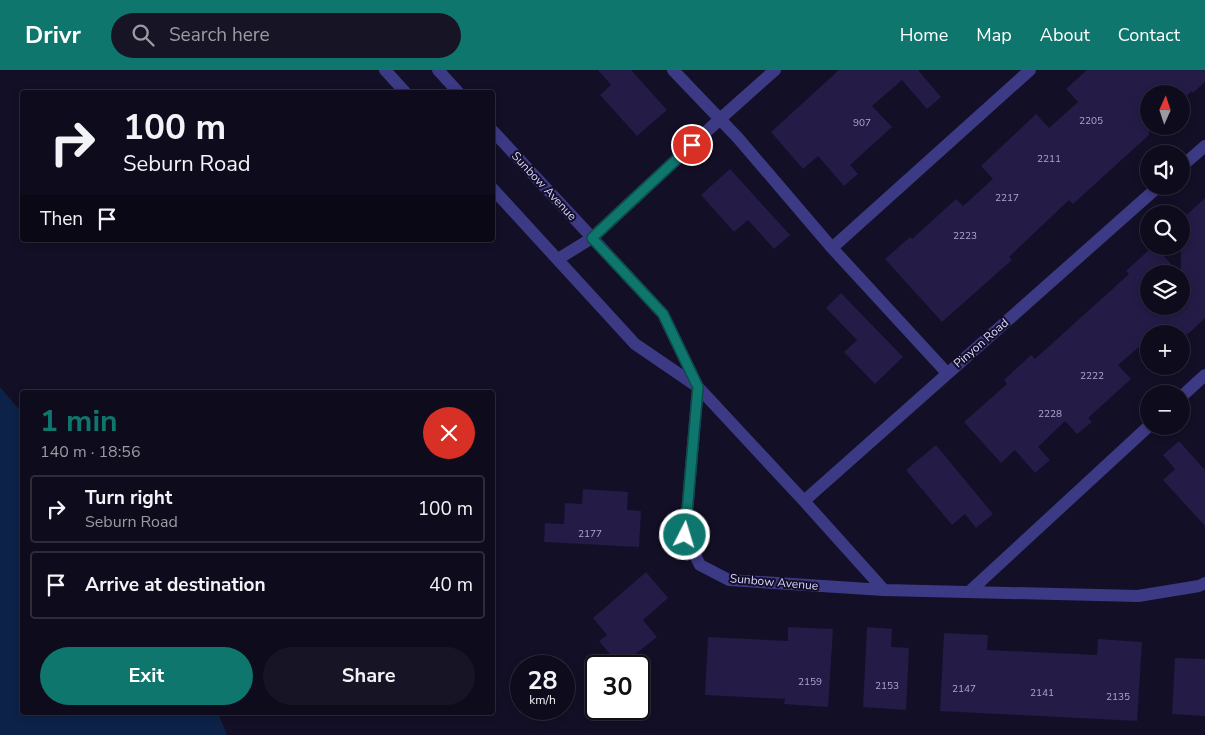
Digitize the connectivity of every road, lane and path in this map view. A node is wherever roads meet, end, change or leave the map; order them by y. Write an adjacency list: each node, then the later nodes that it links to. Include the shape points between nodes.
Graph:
1 (385, 70): 6 (street)
2 (438, 70): 7 (street)
3 (673, 70): 8 (street)
4 (775, 70): 8 (street)
5 (1030, 70): 15 (street)
6 (403, 90)
7 (456, 90)
8 (720, 119): 14 (street); 15 (street)
9 (495, 133): 14 (street, Sunbow Avenue)
10 (1205, 146): 11 (street)
11 (1190, 159)
12 (495, 191): 16 (street, Sunbow Avenue)
13 (1149, 195): 17 (street, Pinyon Road)
14 (592, 238): 16 (street); 19 (street, Sunbow Avenue, via 663,314)
15 (832, 248): 17 (street)
16 (558, 259): 19 (street, Sunbow Avenue, via 634,344)
17 (947, 373): 22 (street, Pinyon Road)
18 (1205, 375): 20 (street)
19 (698, 387): 22 (street, Sunbow Avenue); 24 (street, Sunbow Avenue, via 685,535 700,565 729,580)
20 (1190, 389)
21 (1140, 434): 25 (street)
22 (804, 501): 24 (street, Sunbow Avenue)
23 (1205, 583): 25 (street, Sunbow Avenue, via 1138,596)
24 (884, 590): 25 (street, Sunbow Avenue)
25 (969, 592)

